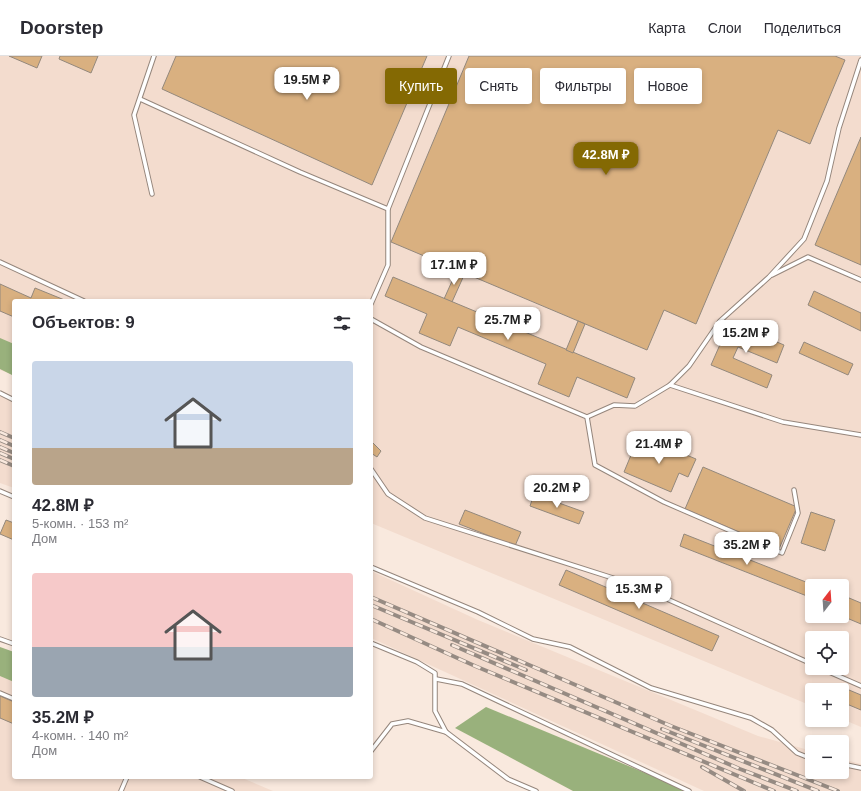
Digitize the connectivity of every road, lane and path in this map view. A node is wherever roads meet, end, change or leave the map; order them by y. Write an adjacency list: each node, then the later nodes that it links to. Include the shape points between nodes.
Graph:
1 (154, 56): 4 (lane)
2 (449, 56): 6 (lane)
3 (861, 60): 8 (lane, via 839,128 827,181 804,239)
4 (140, 99): 5 (lane, via 134,115); 6 (lane)
5 (152, 194)
6 (388, 209): 11 (lane, via 388,265)
7 (0, 262): 10 (lane)
8 (769, 277): 9 (lane, via 808,257); 13 (lane, via 720,321 689,366)
9 (861, 280)
10 (80, 299)
11 (373, 299)
12 (373, 320): 16 (lane, via 421,347)
13 (670, 385): 16 (lane, via 635,406 614,405); 17 (lane, via 783,422)
14 (0, 393): 15 (lane)
15 (12, 399)
16 (587, 417): 19 (lane, via 595,465 664,502 782,553 798,513)
17 (861, 434)
18 (373, 472): 26 (lane, via 388,494 425,518 638,586)
19 (794, 490)
20 (0, 491): 21 (lane)
21 (12, 496)
22 (373, 568): 34 (lane, via 478,612 532,639 570,648 651,688 751,718 772,730 797,753)
23 (0, 639): 24 (lane)
24 (12, 643)
25 (373, 644): 28 (lane, via 435,672)
26 (805, 661)
27 (836, 675): 29 (lane)
28 (436, 679): 32 (lane, via 435,711); 42 (lane, via 462,684)
29 (861, 686)
30 (0, 694): 31 (lane)
31 (12, 698)
32 (446, 732): 33 (lane, via 408,721 392,724); 41 (lane, via 508,779)
33 (373, 748)
34 (805, 756)
35 (849, 765): 36 (lane)
36 (861, 768)
37 (126, 779): 39 (lane)
38 (205, 779): 40 (lane)
39 (121, 791)
40 (232, 791)
41 (536, 791)
42 (689, 791)

